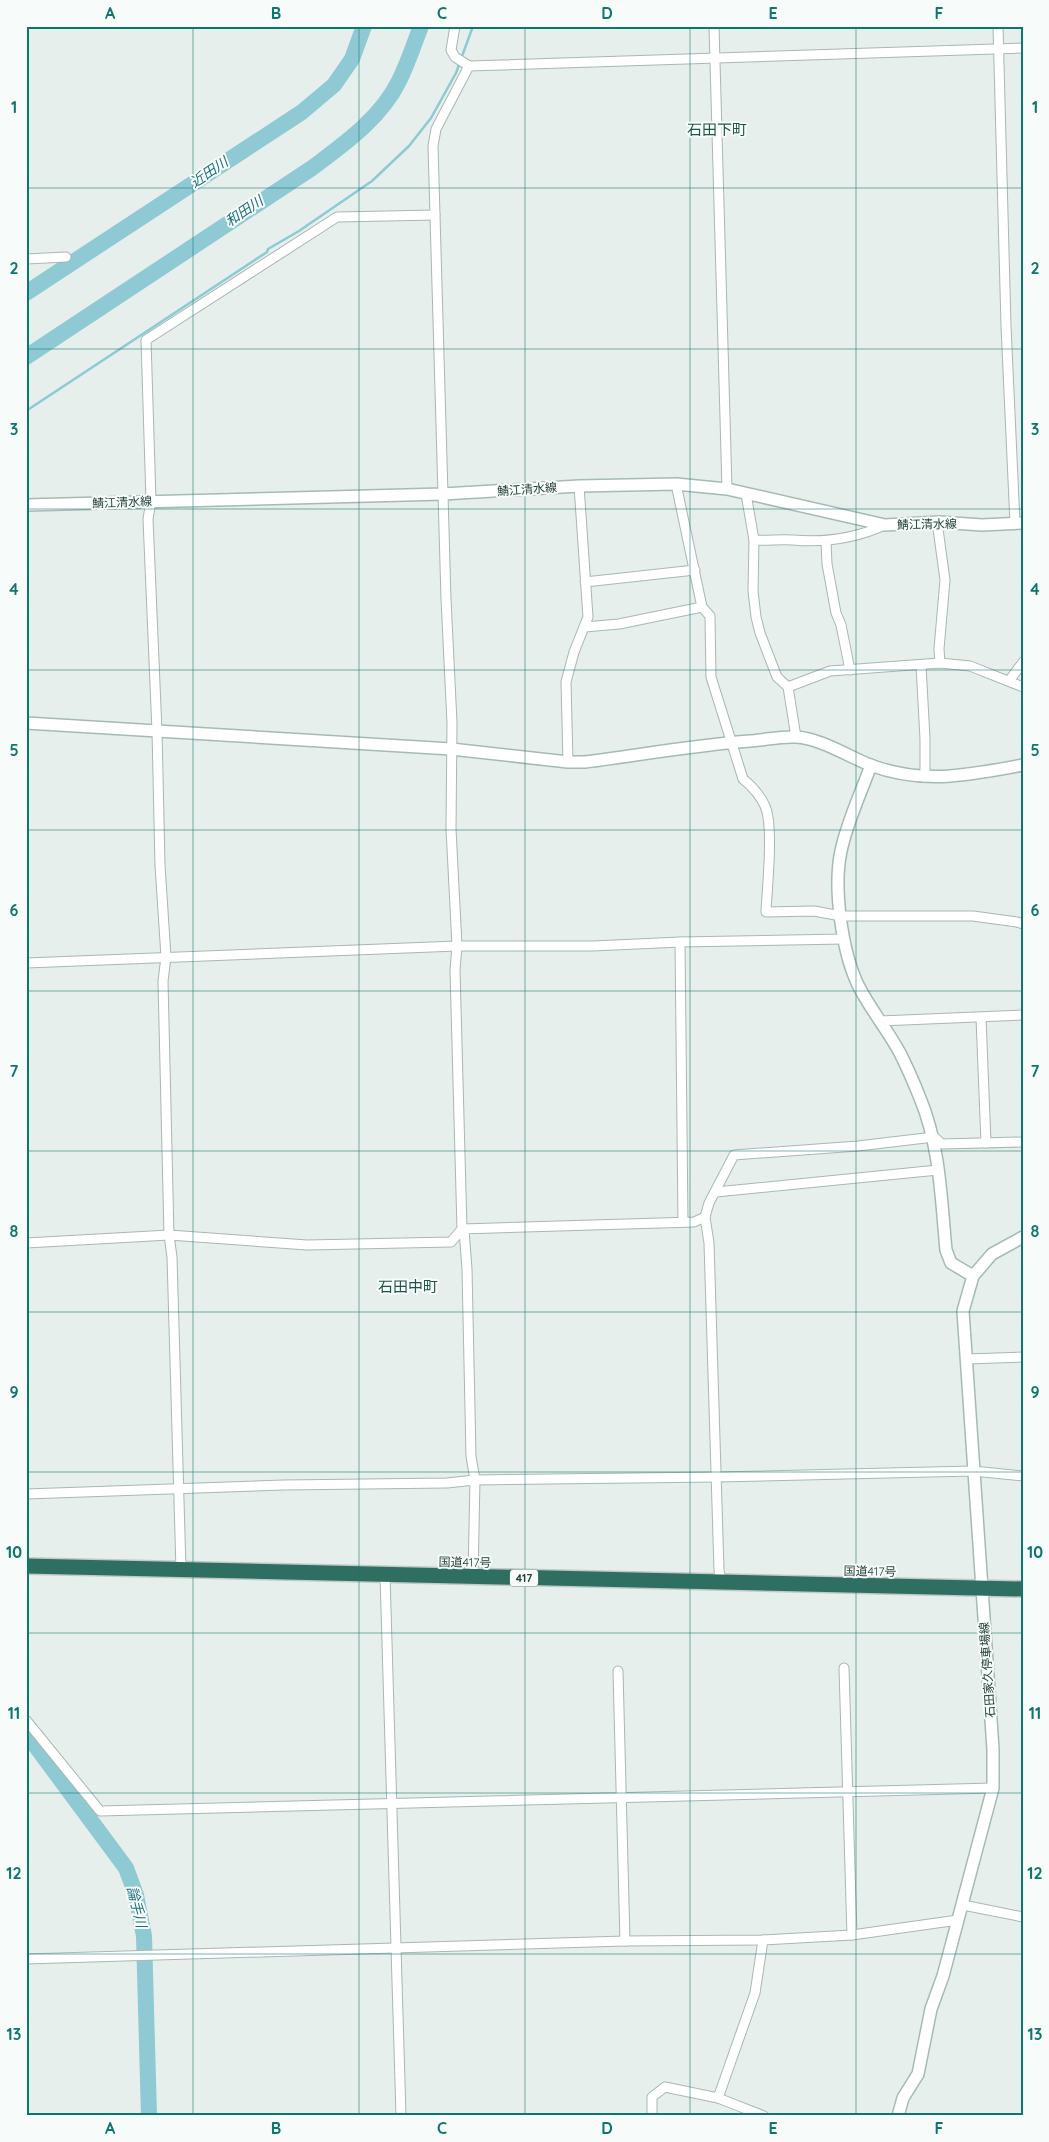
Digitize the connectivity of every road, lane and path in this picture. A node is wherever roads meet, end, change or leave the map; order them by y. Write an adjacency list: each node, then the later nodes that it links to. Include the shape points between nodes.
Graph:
1 (455, 26): 7 (street, via 450,50)
2 (714, 26): 6 (street)
3 (998, 26): 5 (street)
4 (1023, 48): 5 (street)
5 (999, 49): 6 (street); 19 (street, via 1006,326)
6 (715, 56): 7 (street); 13 (street)
7 (469, 66): 8 (street, via 436,129 433,146)
8 (435, 215): 14 (street); 16 (street, via 337,216 146,340)
9 (66, 257): 10 (street)
10 (26, 259)
11 (676, 484): 12 (main road, 鯖江清水線); 13 (main road, 鯖江清水線); 23 (street)
12 (579, 486): 14 (main road, 鯖江清水線); 24 (street)
13 (728, 489): 15 (main road, 鯖江清水線)
14 (443, 494): 16 (main road, 鯖江清水線); 38 (street)
15 (746, 494): 20 (main road, 鯖江清水線); 21 (street)
16 (151, 501): 17 (main road, 鯖江清水線); 35 (street, via 148,520)
17 (26, 505)
18 (940, 522): 19 (main road, 鯖江清水線); 20 (main road, 鯖江清水線); 28 (street, via 938,529 945,580)
19 (1019, 523)
20 (886, 525): 22 (street, via 862,535)
21 (754, 540): 22 (street); 32 (street, via 756,617 777,677)
22 (826, 541): 30 (street, via 836,613)
23 (695, 570): 24 (street); 25 (street)
24 (585, 582): 26 (street, via 588,617)
25 (702, 607): 26 (street, via 619,624); 37 (street, via 710,616 711,678)
26 (585, 627): 39 (street, via 566,682)
27 (1023, 662): 31 (street)
28 (940, 663): 29 (street); 31 (street, via 970,666)
29 (920, 666): 30 (street); 42 (street)
30 (850, 670): 32 (street, via 830,671)
31 (1009, 681): 33 (street)
32 (788, 687): 36 (street)
33 (1023, 687)
34 (26, 723): 35 (main road)
35 (157, 731): 38 (main road); 48 (street)
36 (796, 737): 37 (main road); 40 (main road)
37 (731, 742): 39 (main road); 43 (street, via 743,779 753,787 766,808 770,839 766,912 814,911)
38 (451, 748): 39 (main road); 47 (street)
39 (568, 762)
40 (871, 765): 42 (main road); 43 (main road, via 841,849 838,871)
41 (1023, 765): 42 (main road, via 960,777)
42 (925, 777)
43 (841, 916): 44 (street, via 973,916); 45 (main road)
44 (1023, 924)
45 (844, 939): 46 (street); 52 (main road, via 857,983)
46 (680, 942): 47 (street); 59 (street)
47 (457, 946): 48 (street); 60 (street, via 455,970)
48 (166, 957): 49 (street); 61 (street, via 163,981)
49 (26, 963)
50 (1023, 1015): 51 (street)
51 (981, 1018): 52 (street); 55 (street)
52 (880, 1021): 53 (main road, via 900,1053)
53 (934, 1137): 55 (street, via 942,1144); 56 (main road); 57 (street, via 734,1155)
54 (1023, 1142): 55 (street)
55 (986, 1143)
56 (938, 1170): 57 (street); 64 (main road, via 946,1250 951,1263)
57 (716, 1192): 58 (street)
58 (704, 1217): 59 (street, via 694,1222); 69 (street, via 709,1243)
59 (683, 1222): 60 (street, via 501,1226)
60 (463, 1230): 61 (street, via 451,1242 307,1245); 70 (street, via 467,1269 471,1456)
61 (169, 1235): 63 (street); 71 (street)
62 (1023, 1237): 64 (main road, 石田家久停車場線, via 992,1254)
63 (26, 1243)
64 (973, 1276): 66 (main road, 石田家久停車場線, via 963,1311)
65 (1023, 1357): 66 (street)
66 (967, 1359): 67 (main road, 石田家久停車場線)
67 (973, 1471): 68 (street); 69 (street); 78 (main road, 石田家久停車場線)
68 (1023, 1476)
69 (716, 1477): 70 (street); 77 (street)
70 (475, 1480): 71 (street); 76 (street)
71 (178, 1490): 72 (street); 74 (street)
72 (26, 1494)
73 (26, 1566): 74 (highway, 国道417号 / 417)
74 (182, 1570): 75 (highway, 国道417号 / 417)
75 (385, 1575): 76 (highway, 国道417号 / 417); 86 (street)
76 (473, 1577): 77 (highway, 国道417号 / 417)
77 (721, 1583): 78 (highway, 国道417号 / 417)
78 (981, 1588): 79 (highway, 国道417号 / 417); 83 (main road, 石田家久停車場線)
79 (1023, 1589)
80 (844, 1668): 84 (street)
81 (618, 1671): 85 (street)
82 (26, 1720): 86 (street, via 100,1811)
83 (993, 1788): 84 (street); 87 (main road, 石田家久停車場線)
84 (848, 1792): 85 (street); 90 (street)
85 (621, 1797): 86 (street); 92 (street)
86 (392, 1803): 93 (street)
87 (962, 1904): 88 (street); 89 (main road, 石田家久停車場線)
88 (1023, 1917)
89 (958, 1920): 90 (street); 99 (main road, 石田家久停車場線, via 931,2009 918,2074 903,2098)
90 (852, 1935): 91 (street)
91 (762, 1940): 92 (street); 95 (street, via 755,1994)
92 (625, 1941): 93 (street)
93 (396, 1948): 94 (street); 96 (street)
94 (26, 1959)
95 (718, 2098): 97 (street, via 665,2087 652,2097); 98 (street)
96 (401, 2116)
97 (652, 2116)
98 (764, 2116)
99 (898, 2116)

